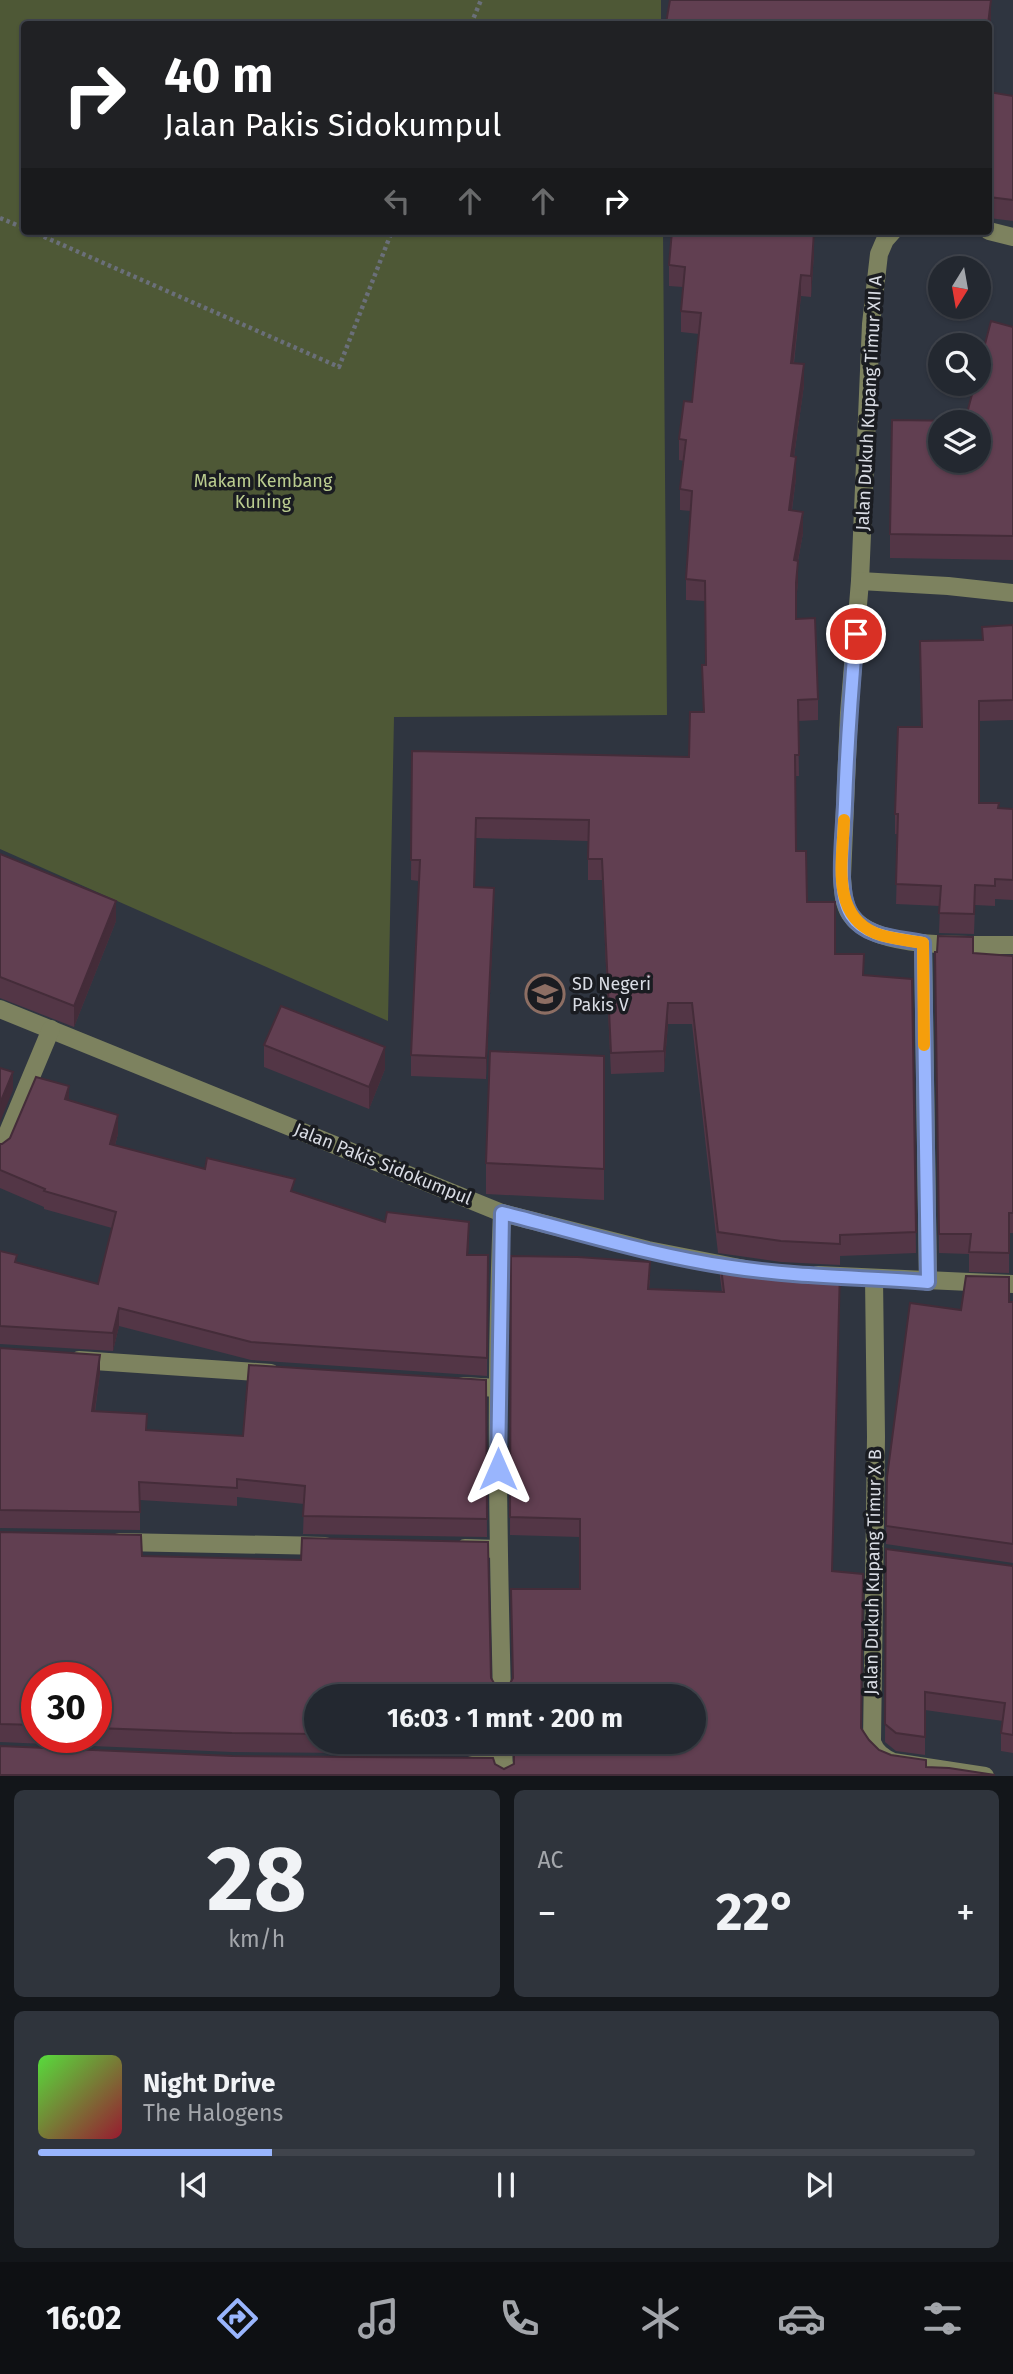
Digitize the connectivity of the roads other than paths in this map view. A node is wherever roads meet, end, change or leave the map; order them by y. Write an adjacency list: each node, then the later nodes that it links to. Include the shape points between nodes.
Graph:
1 (992, 231): 3 (street)
2 (889, 235): 4 (street, Jalan Dukuh Kupang Timur XII A, via 878,254 875,275)
3 (1013, 237)
4 (860, 581): 5 (street); 6 (street, Jalan Dukuh Kupang Timur XII A, via 849,713 844,900 860,925 876,934)
5 (1013, 593)
6 (923, 943): 7 (street, Jalan Dukuh Kupang Timur XII A); 15 (street)
7 (1013, 945)
8 (0, 1009): 9 (street, Jalan Pakis Sidokumpul)
9 (51, 1029): 10 (street); 11 (street, Jalan Pakis Sidokumpul)
10 (0, 1151)
11 (502, 1213): 12 (street, Jalan Pakis Sidokumpul, via 648,1250); 20 (street)
12 (767, 1272)
13 (807, 1275): 14 (street)
14 (874, 1278): 15 (street); 25 (street, Jalan Dukuh Kupang Timur X B)
15 (928, 1282): 16 (street)
16 (1013, 1284)
17 (55, 1359): 18 (street)
18 (290, 1374)
19 (443, 1385): 20 (street)
20 (498, 1388): 24 (street)
21 (97, 1541): 22 (street)
22 (346, 1546)
23 (443, 1548): 24 (street)
24 (498, 1549): 27 (street)
25 (873, 1554): 26 (street); 30 (street, Jalan Dukuh Kupang Timur X B, via 870,1727 875,1750 892,1762)
26 (897, 1558)
27 (502, 1684)
28 (449, 1765): 29 (street)
29 (504, 1770)
30 (985, 1776)

